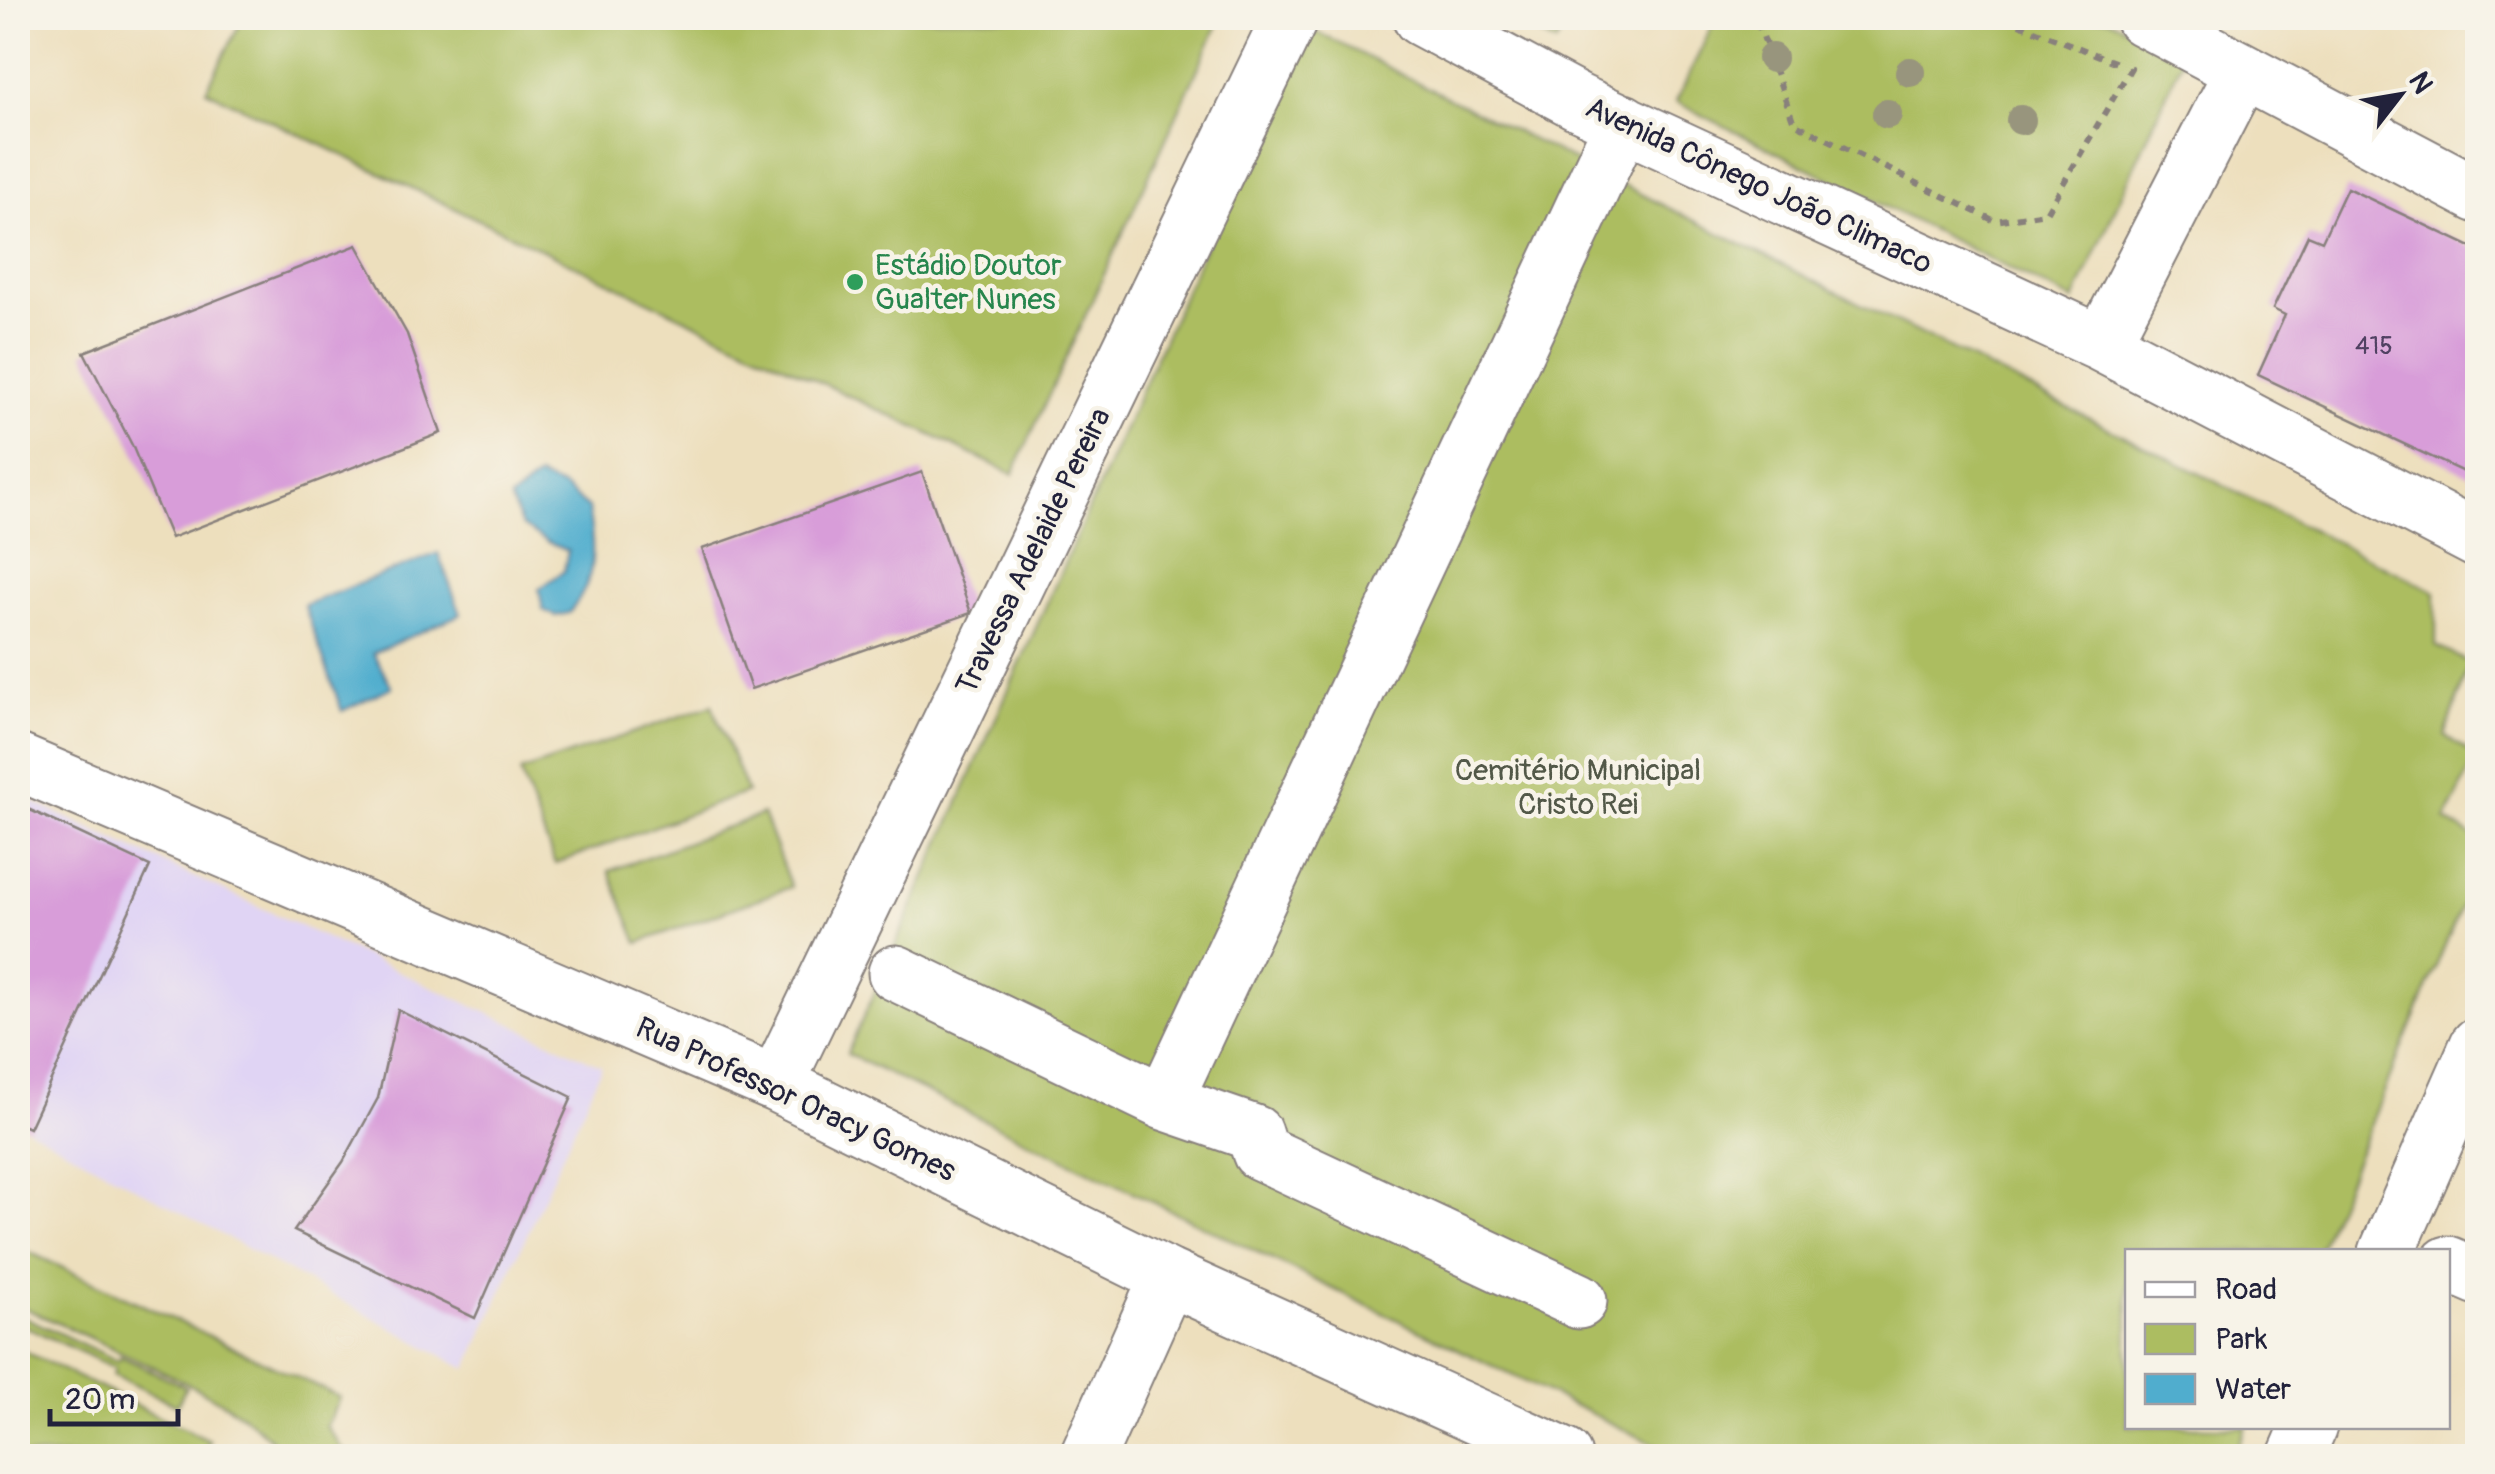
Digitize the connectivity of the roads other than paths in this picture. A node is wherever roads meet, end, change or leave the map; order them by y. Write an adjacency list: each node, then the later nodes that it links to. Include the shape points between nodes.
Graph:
1 (1290, 18): 12 (street, Travessa Adelaide Pereira)
2 (1421, 18): 5 (street, Avenida Cônego João Climaco)
3 (2143, 18): 4 (street)
4 (2242, 72): 6 (street); 7 (street)
5 (1623, 122): 7 (street, Avenida Cônego João Climaco); 13 (street)
6 (2478, 195)
7 (2102, 344): 8 (street, Avenida Cônego João Climaco)
8 (2478, 540)
9 (18, 762): 12 (street, Rua Professor Oracy Gomes)
10 (896, 973): 13 (street)
11 (2478, 1045): 14 (street)
12 (776, 1084): 16 (street, Rua Professor Oracy Gomes)
13 (1164, 1102): 18 (street, via 1254,1133 1260,1152)
14 (2399, 1247)
15 (2450, 1265): 17 (street)
16 (1168, 1277): 20 (street); 21 (street, Rua Professor Oracy Gomes)
17 (2478, 1278)
18 (1580, 1301)
19 (2308, 1429): 22 (street)
20 (1088, 1456)
21 (1564, 1456)
22 (2296, 1456)

